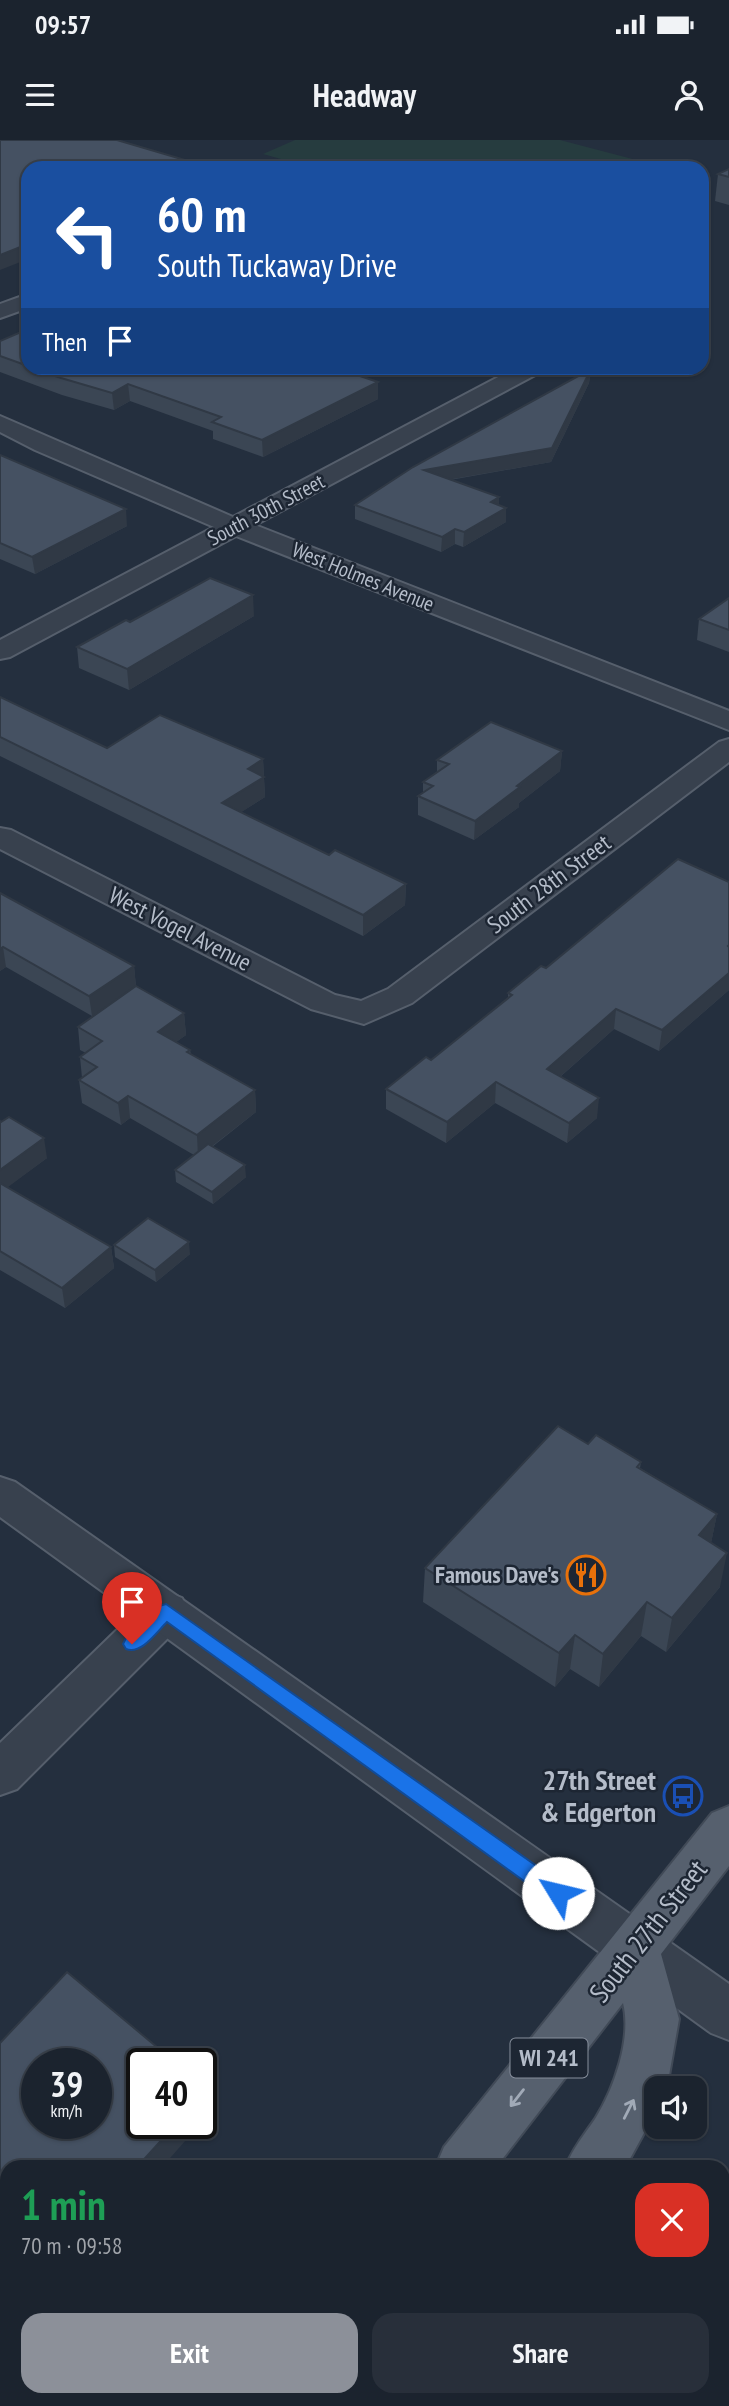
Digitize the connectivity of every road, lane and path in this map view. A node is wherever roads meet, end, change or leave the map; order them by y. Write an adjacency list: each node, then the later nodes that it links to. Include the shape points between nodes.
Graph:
1 (21, 303): 2 (street)
2 (0, 312)
3 (518, 375): 5 (street, South 30th Street)
4 (0, 423): 5 (street, West Holmes Avenue)
5 (234, 526): 6 (street, South 30th Street); 7 (street, West Holmes Avenue)
6 (0, 651)
7 (729, 722)
8 (729, 748): 10 (street, South 28th Street, via 400,996)
9 (0, 837): 10 (street, West Vogel Avenue, via 323,1002)
10 (364, 1013)
11 (0, 1494): 12 (street)
12 (166, 1612): 13 (street); 15 (street)
13 (0, 1774)
14 (729, 1828): 15 (main road, South 27th Street / WI 241)
15 (634, 1947): 16 (street); 17 (main road, South 27th Street / WI 241, one-way to 17); 18 (main road, one-way to 15, via 640,2087 653,2019)
16 (729, 2015)
17 (468, 2160)
18 (598, 2160)

